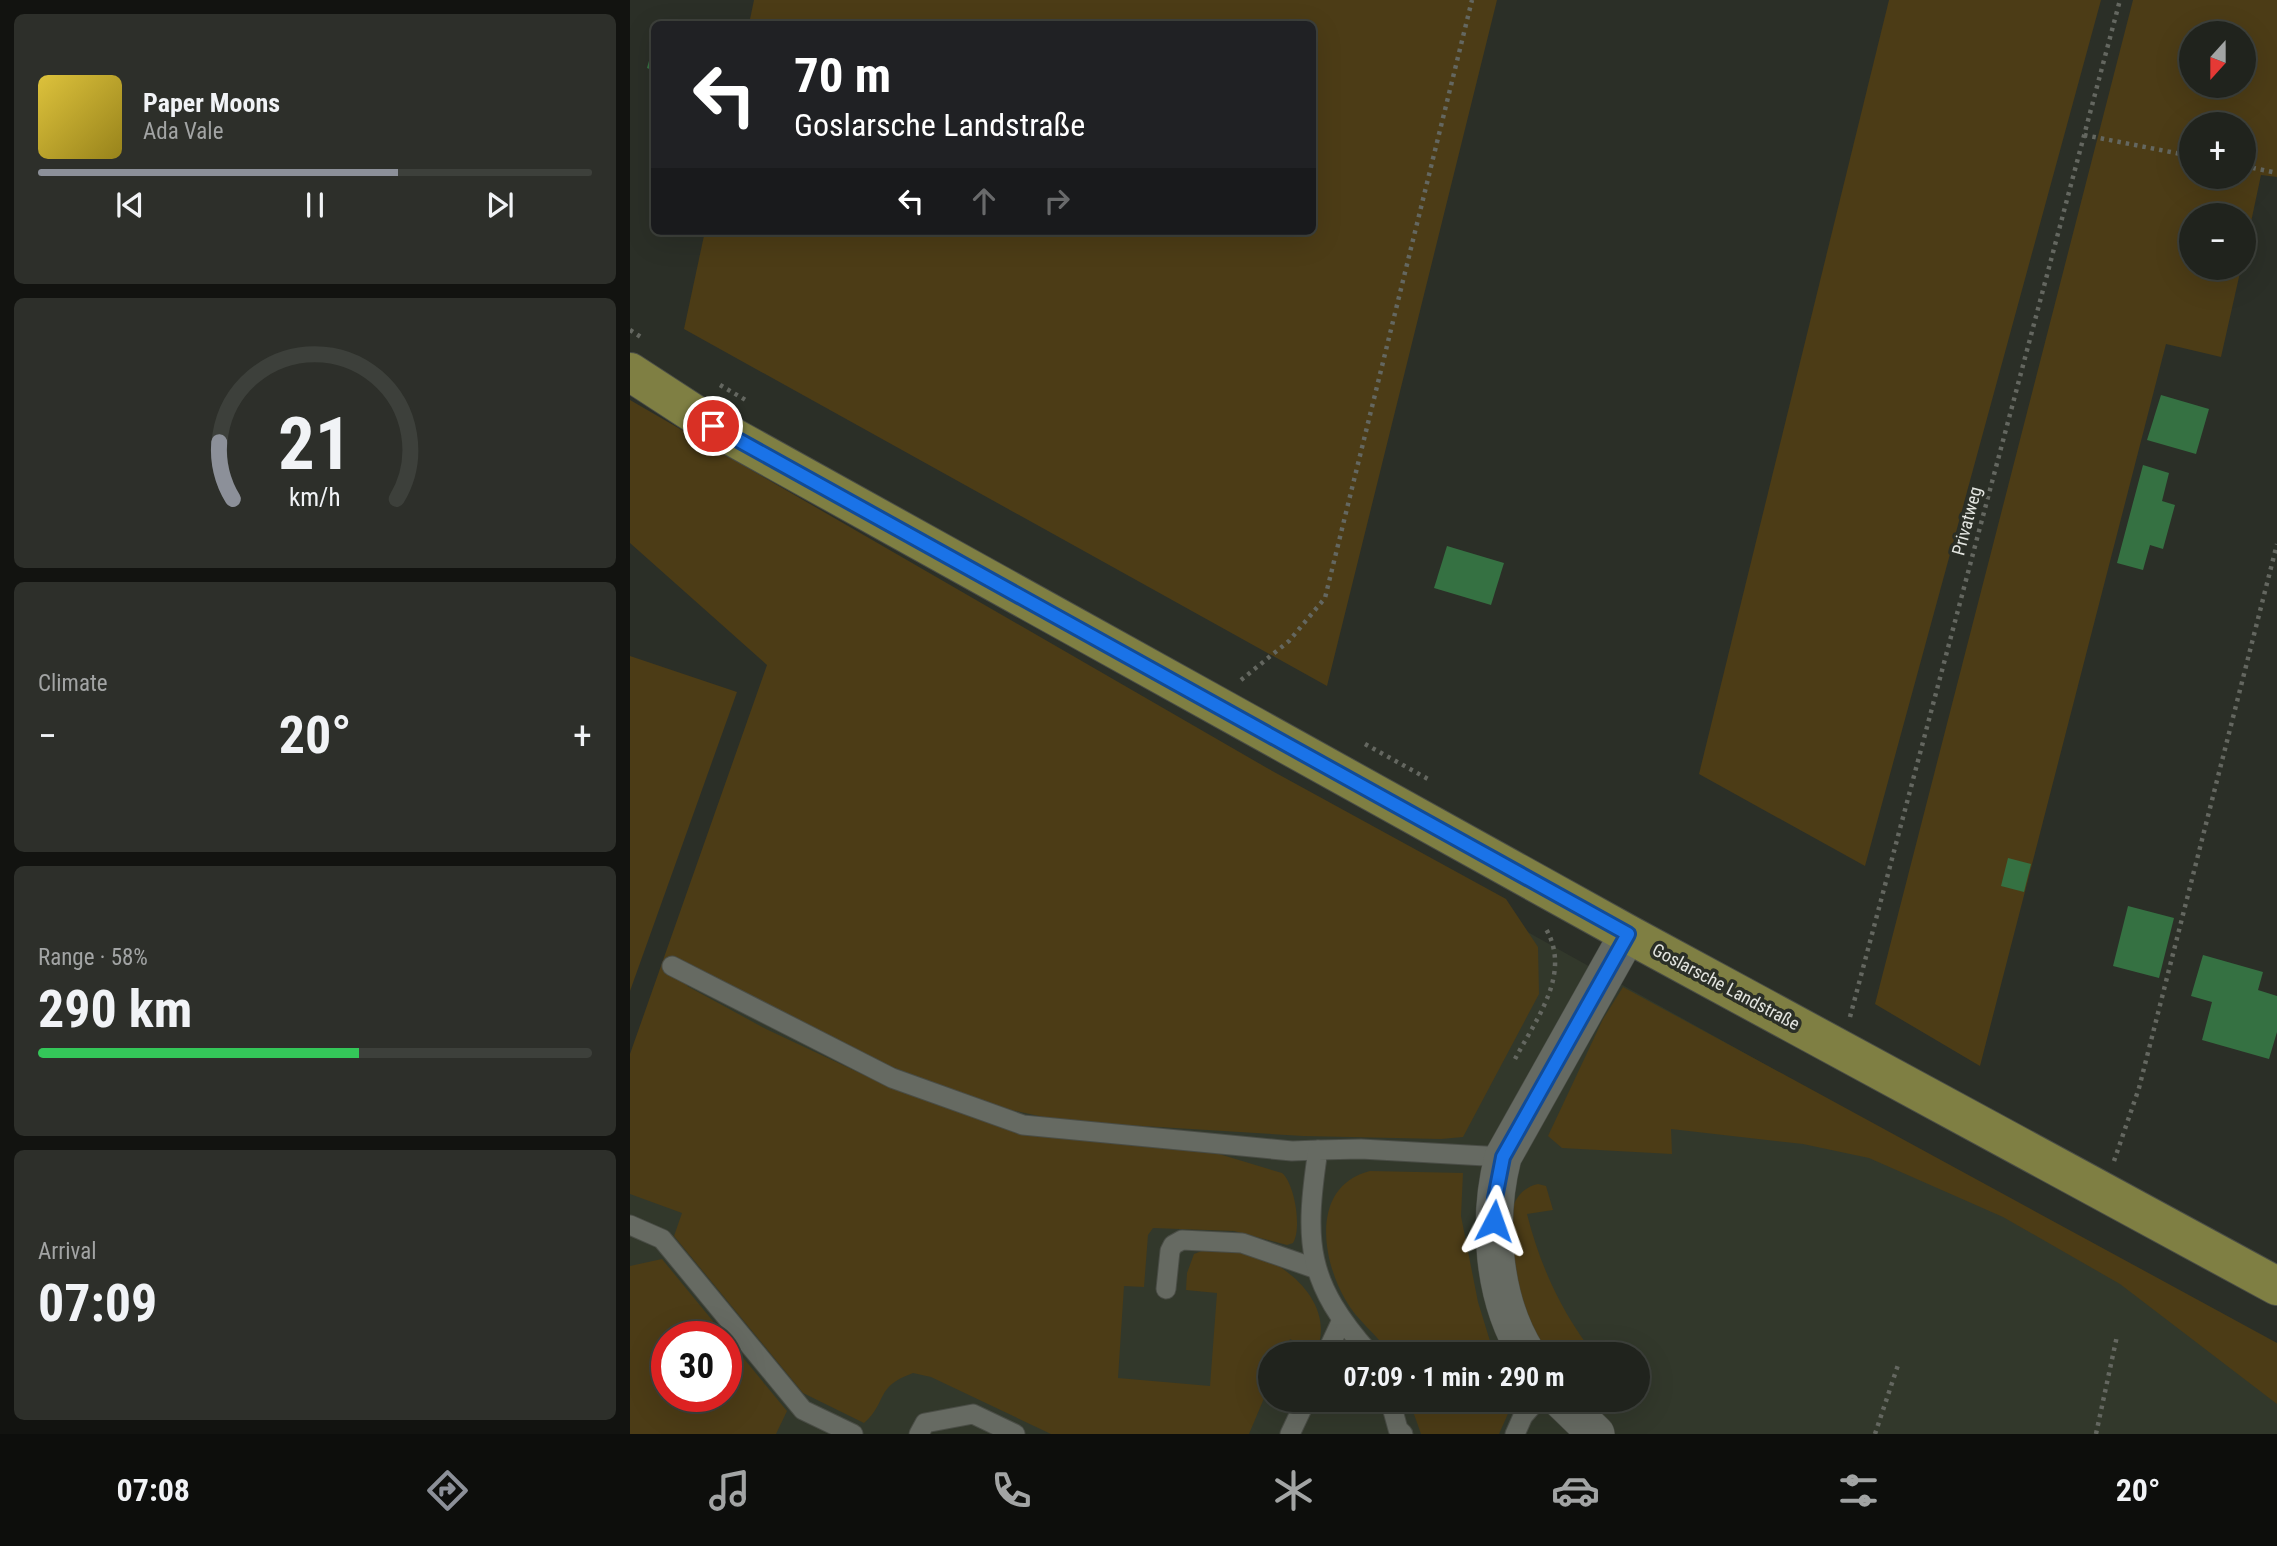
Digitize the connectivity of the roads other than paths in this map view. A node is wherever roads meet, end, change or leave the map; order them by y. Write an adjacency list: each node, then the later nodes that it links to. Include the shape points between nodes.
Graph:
1 (630, 372): 2 (main road, Goslarsche Landstraße, via 713,426)
2 (1628, 934): 5 (street); 8 (main road, Goslarsche Landstraße)
3 (672, 966): 4 (lane, via 892,1078 1023,1125)
4 (1318, 1150): 5 (lane); 7 (lane, via 1310,1202)
5 (1503, 1157): 13 (street, via 1495,1198 1495,1241 1507,1310)
6 (630, 1225): 19 (lane, via 662,1239 803,1409)
7 (1314, 1268): 9 (lane, via 1242,1243 1182,1240 1170,1251); 10 (lane)
8 (2277, 1286)
9 (1166, 1289)
10 (1341, 1322): 11 (lane); 12 (lane)
11 (1332, 1342)
12 (1359, 1342)
13 (1522, 1342)
14 (1300, 1412): 22 (lane)
15 (1393, 1412): 18 (lane)
16 (1526, 1412): 23 (lane)
17 (1573, 1412): 24 (street)
18 (1399, 1432)
19 (853, 1434)
20 (919, 1434): 21 (lane, via 925,1423 972,1415)
21 (1015, 1434)
22 (1290, 1434)
23 (1515, 1434)
24 (1596, 1434)

